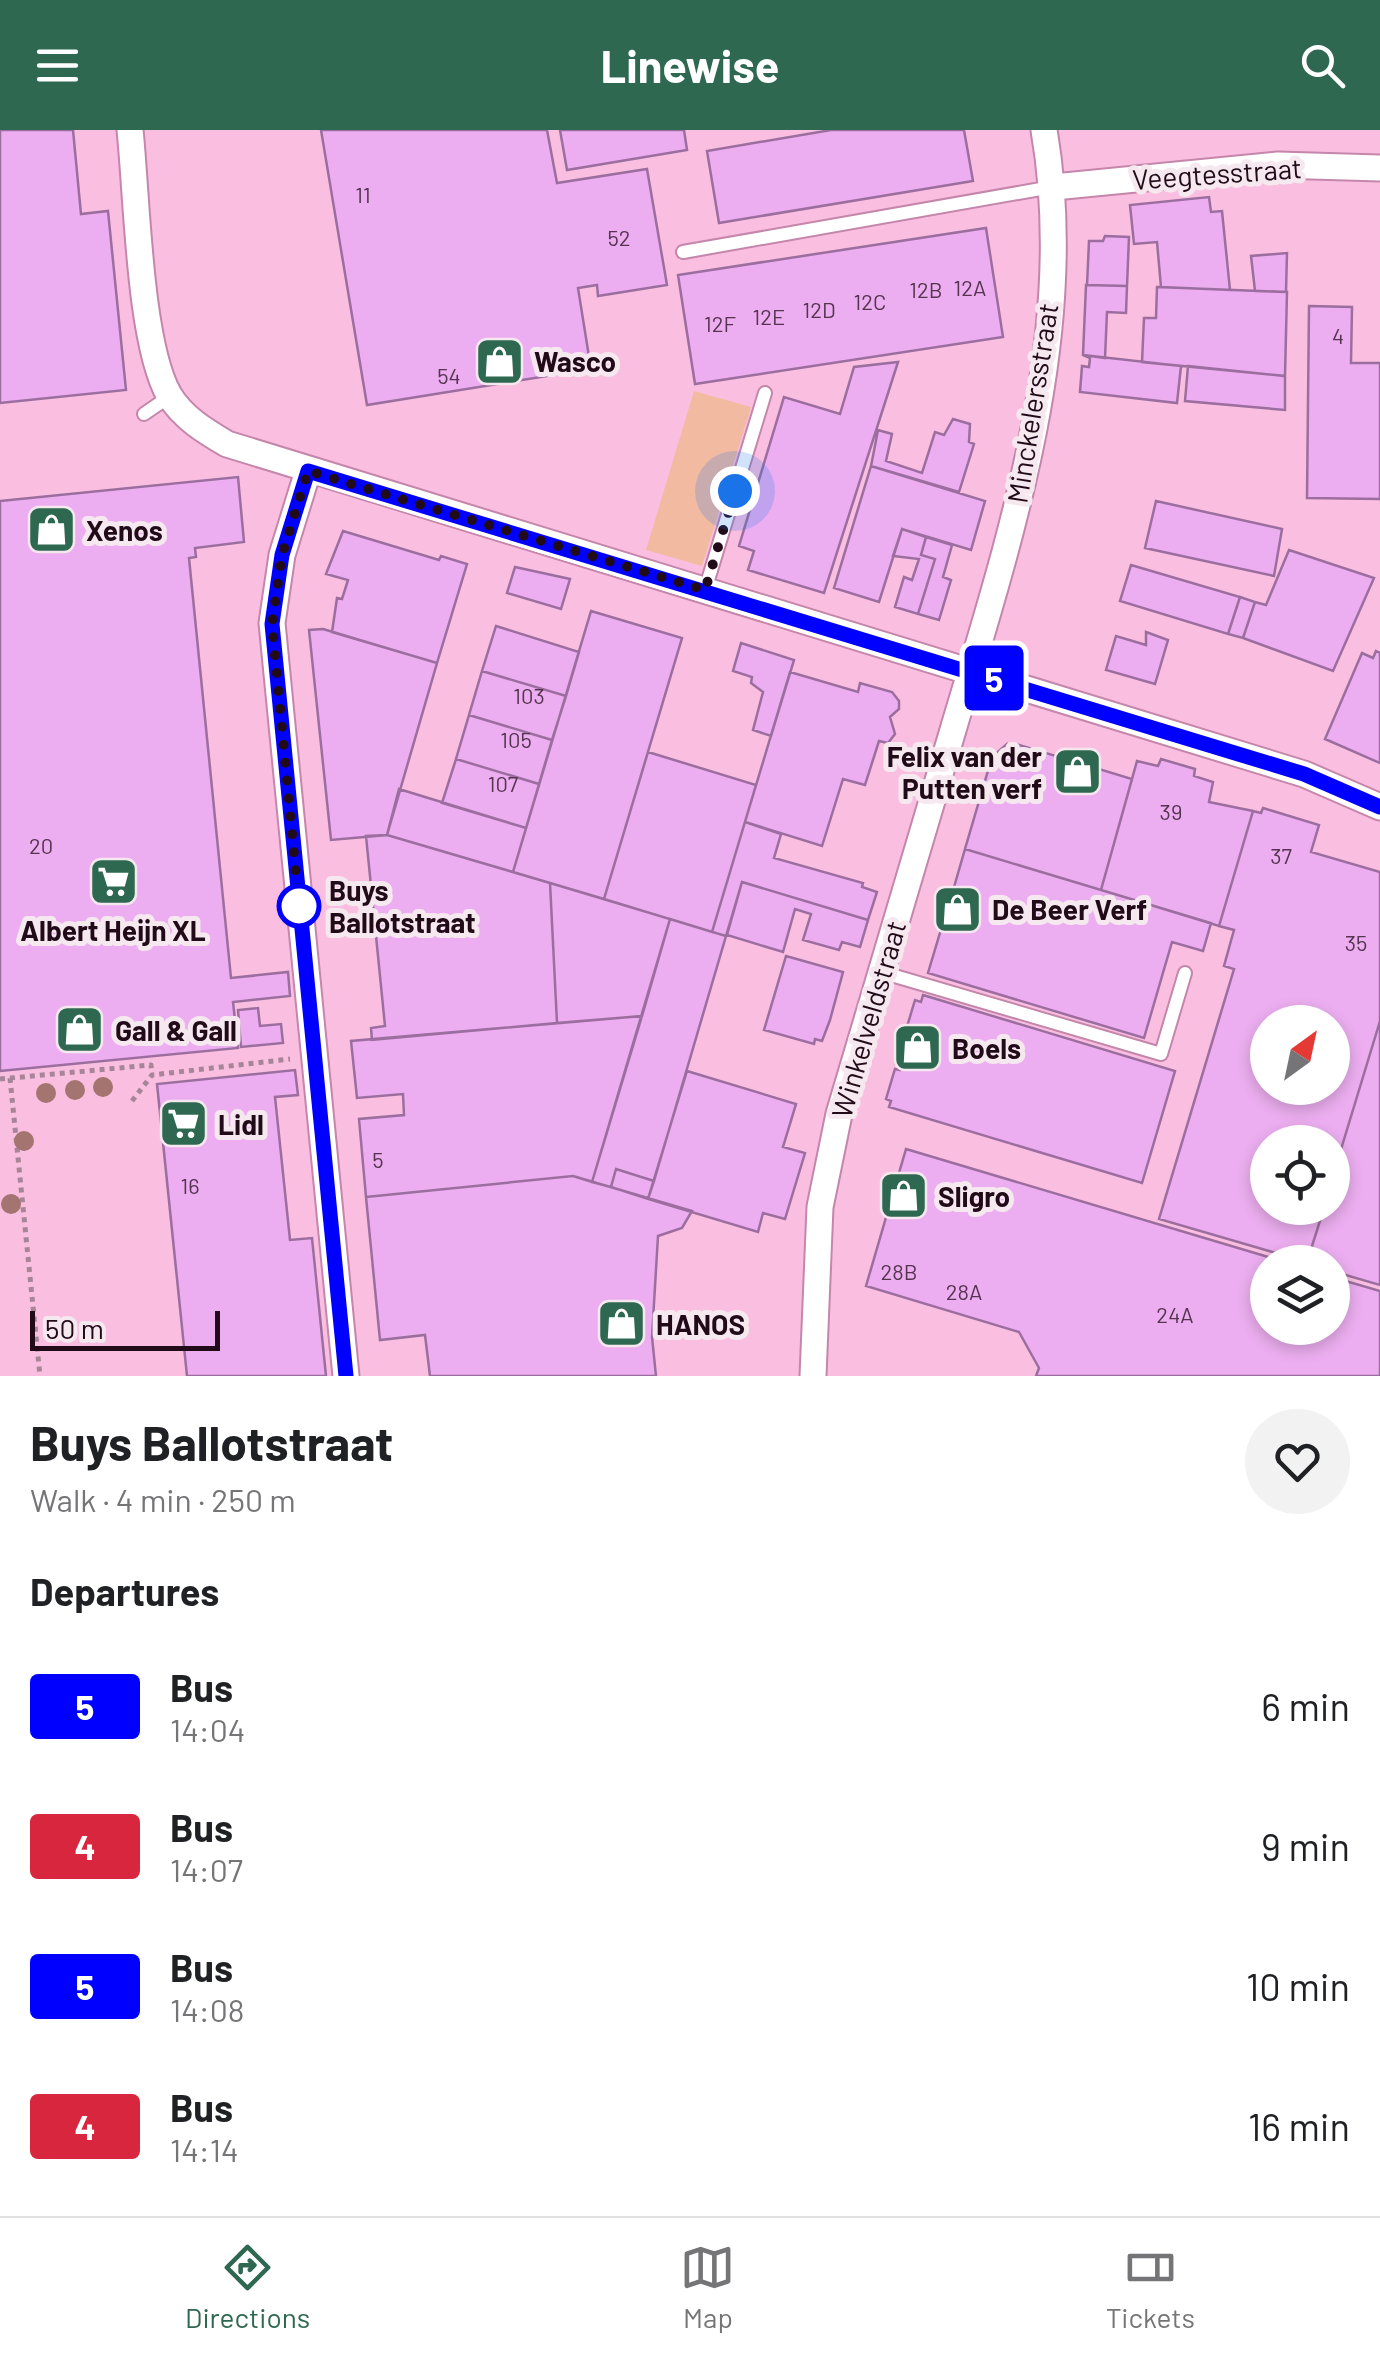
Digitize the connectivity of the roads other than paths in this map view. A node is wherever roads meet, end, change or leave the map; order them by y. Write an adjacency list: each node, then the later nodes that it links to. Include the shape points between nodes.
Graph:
1 (130, 130): 7 (street, via 153,354)
2 (1044, 130): 4 (street, Minckelersstraat)
3 (1380, 168): 4 (street, Veegtesstraat, via 1278,165)
4 (1054, 186): 5 (lane); 11 (street, Minckelersstraat, via 1048,343 1020,496)
5 (683, 252)
6 (765, 393): 10 (lane)
7 (170, 396): 8 (lane); 9 (street, via 195,424 228,444)
8 (144, 414)
9 (308, 471): 10 (street); 15 (street, via 282,555 272,624)
10 (705, 590): 11 (street)
11 (970, 671): 12 (street, via 1304,774); 13 (street, Winkelveldstraat)
12 (1380, 807)
13 (881, 972): 14 (lane, via 1161,1054); 16 (street, Winkelveldstraat, via 838,1114 820,1207)
14 (1185, 973)
15 (346, 1376)
16 (813, 1376)

